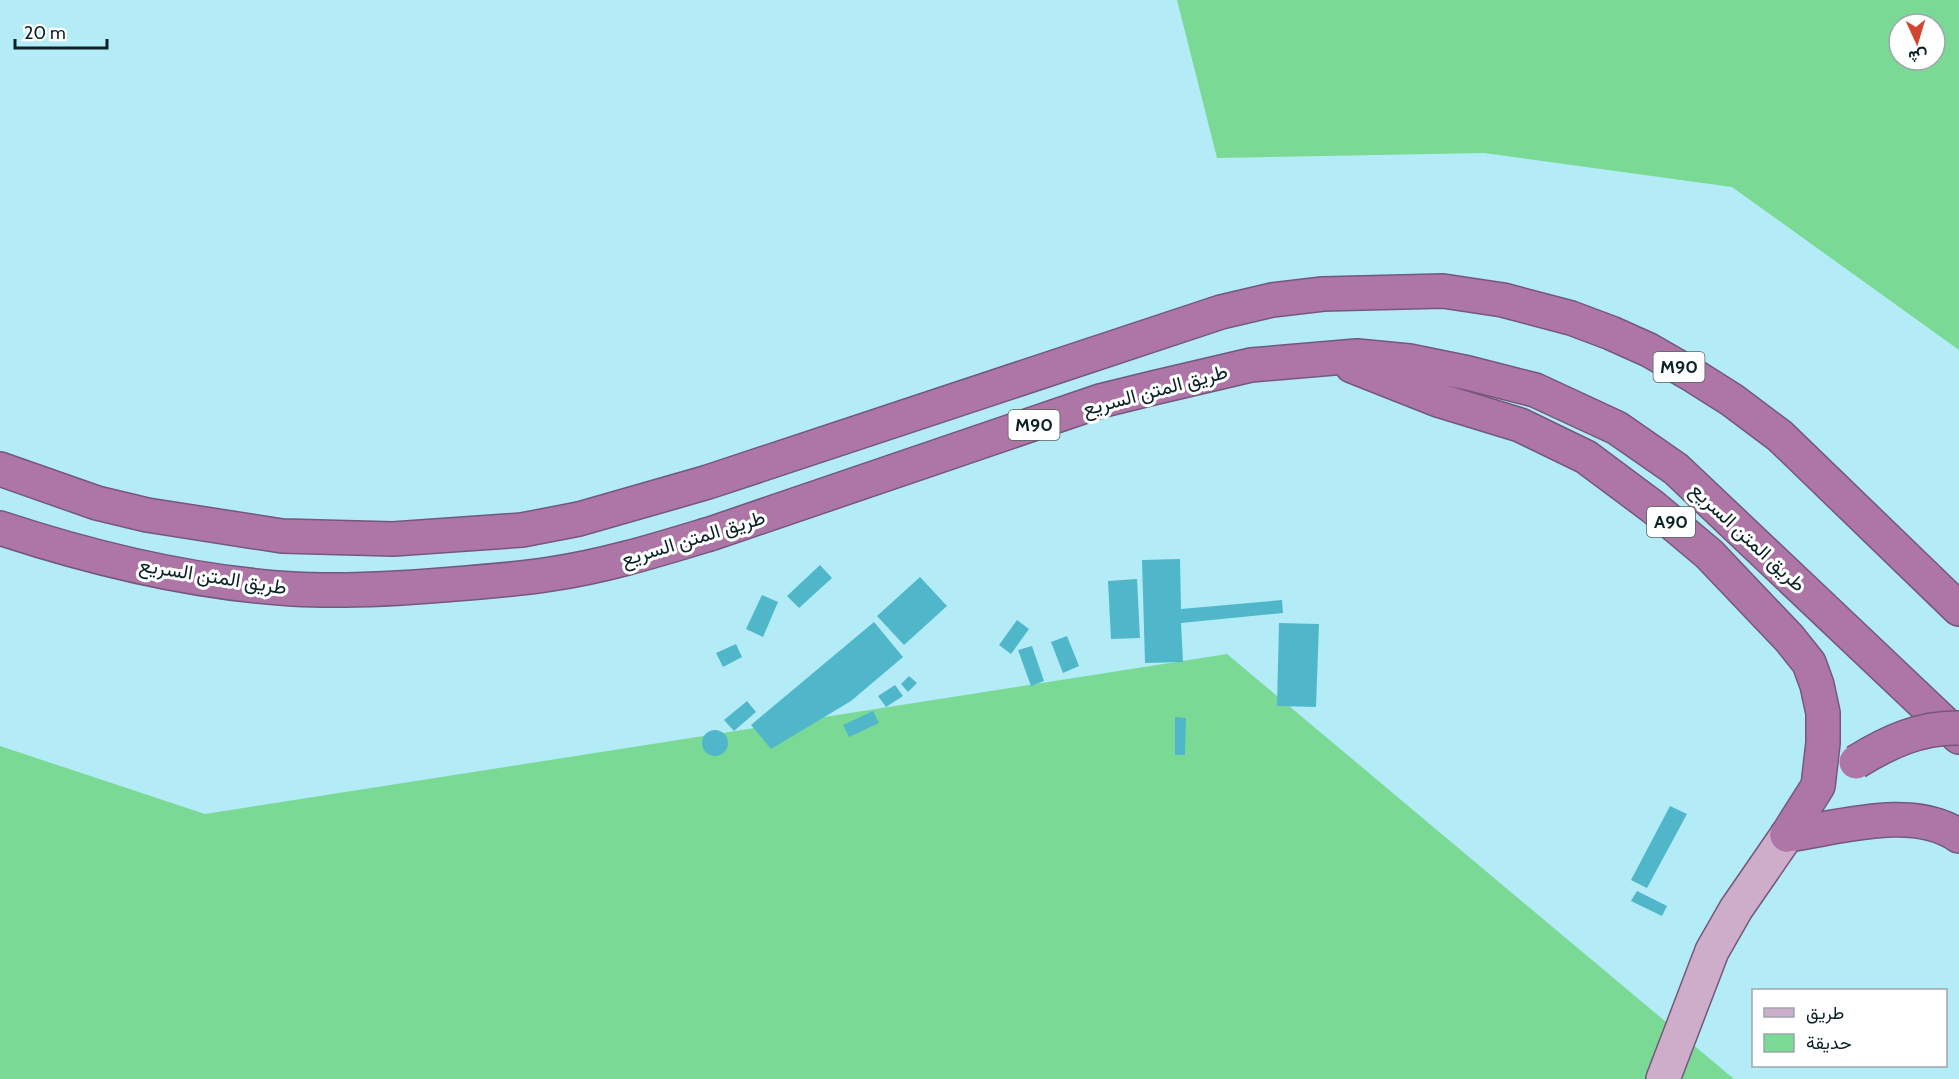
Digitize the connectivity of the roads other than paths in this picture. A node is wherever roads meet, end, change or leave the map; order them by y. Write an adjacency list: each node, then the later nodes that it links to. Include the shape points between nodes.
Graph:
1 (1331, 357): 3 (highway, طريق المتن السريع / M90, via 1251,365 1100,401 713,533 551,574 381,590 293,589 177,574 53,545); 6 (highway, طريق المتن السريع / M90, via 1409,361 1468,373 1535,390 1617,428 1676,469); 7 (highway, A90, via 1409,390 1520,425 1558,442 1616,478 1709,554 1809,663 1823,713)
2 (0, 470): 4 (highway, M90, via 147,515 282,536 393,539 522,530 579,519 708,482 1221,312 1323,294 1443,291 1503,300 1572,318 1650,350 1694,376 1780,436)
3 (0, 528)
4 (1959, 609)
5 (1959, 728): 7 (highway, bridge, via 1919,732 1897,739)
6 (1959, 737)
7 (1818, 786): 8 (highway, A90)
8 (1787, 835): 9 (highway, via 1907,820 1934,823); 10 (main road, via 1712,951)
9 (1959, 836)
10 (1663, 1079)

